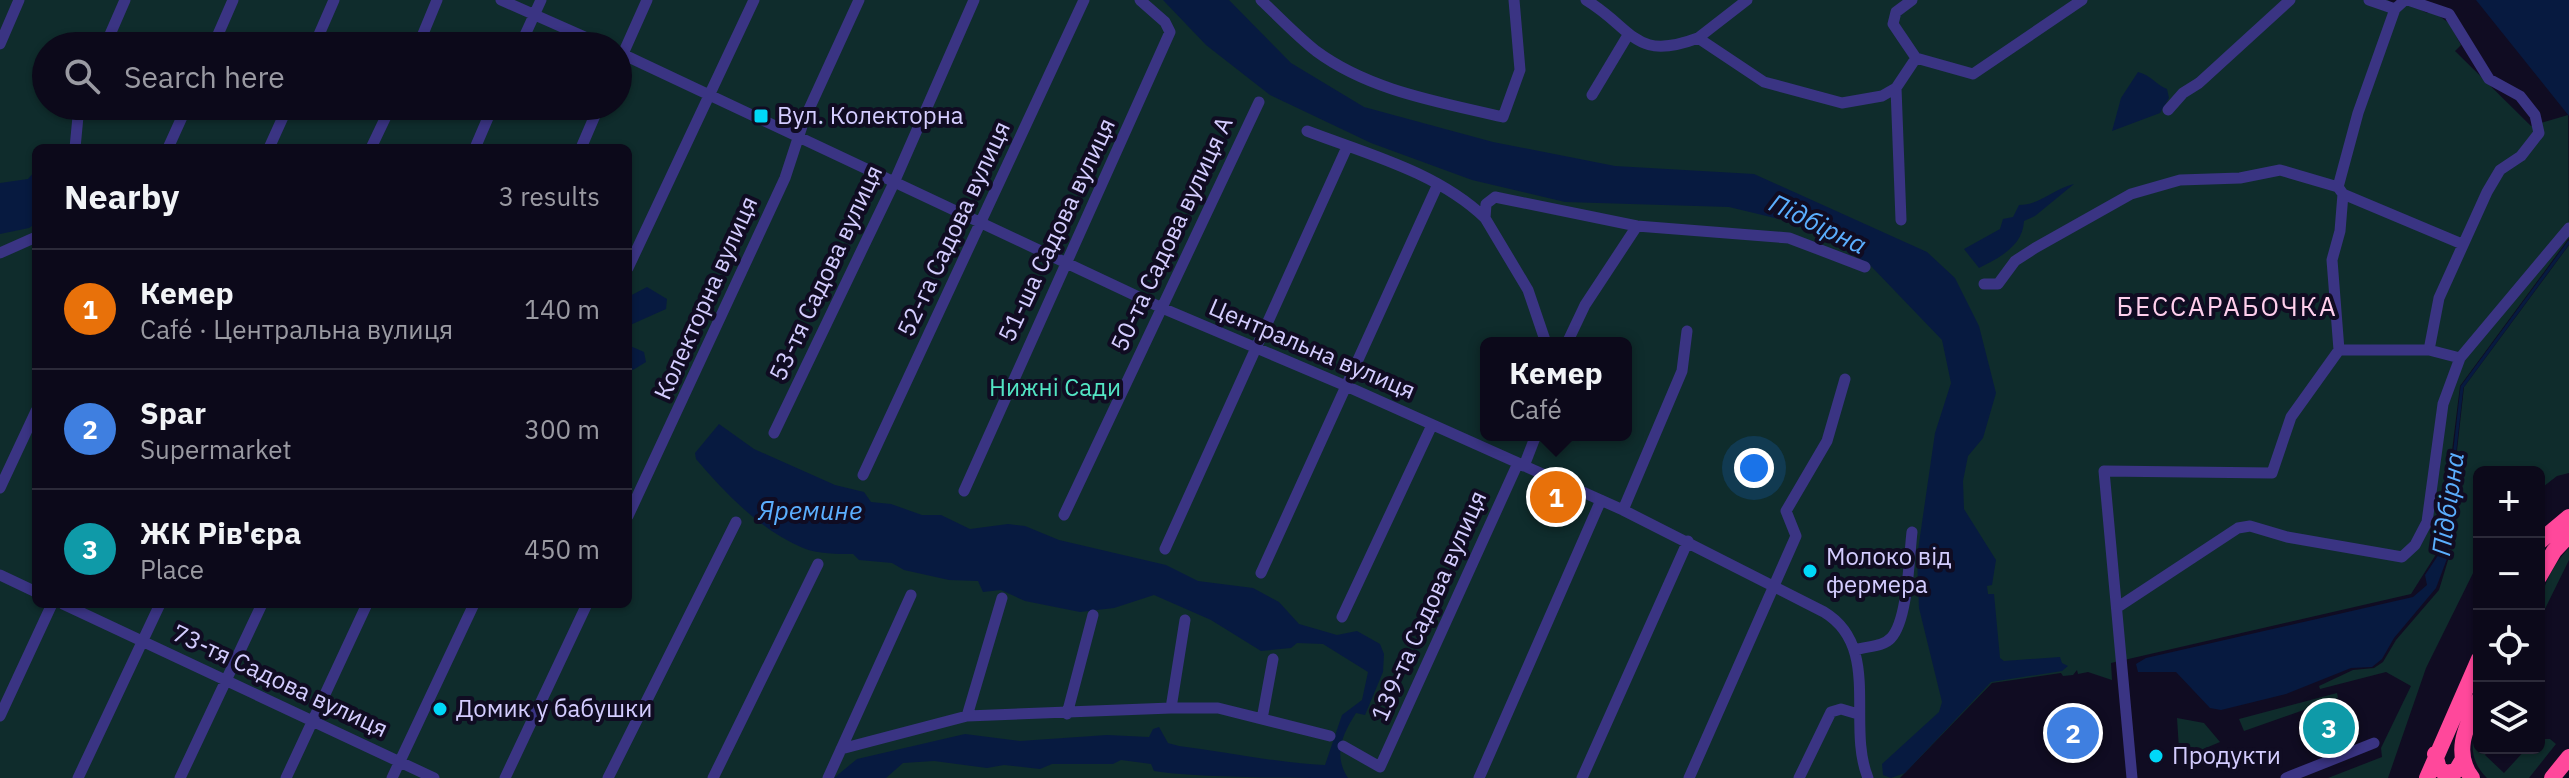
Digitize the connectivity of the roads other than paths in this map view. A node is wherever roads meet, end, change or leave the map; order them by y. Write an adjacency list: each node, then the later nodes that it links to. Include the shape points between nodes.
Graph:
1 (19, 0): 35 (street)
2 (125, 0): 26 (street)
3 (233, 0): 27 (street)
4 (334, 0): 28 (street)
5 (437, 0): 29 (street)
6 (501, 0): 25 (street)
7 (541, 0): 25 (street)
8 (647, 0): 32 (street)
9 (754, 0): 39 (street)
10 (859, 0): 50 (street, Колекторна вулиця)
11 (974, 0): 58 (street, 53-тя Садова вулиця)
12 (1084, 0): 63 (street, 52-га Садова вулиця)
13 (1140, 0): 70 (street, 51-ша Садова вулиця, via 1170,32)
14 (1261, 0): 15 (street, via 1317,51 1349,71 1397,91 1503,117 1520,70)
15 (1514, 0)
16 (1586, 0): 23 (street)
17 (1747, 0): 34 (street)
18 (1912, 0): 36 (street, via 1896,12 1893,24)
19 (2082, 0): 36 (street, via 1973,74)
20 (2290, 0): 42 (street)
21 (2369, 0): 24 (street)
22 (2407, 0): 24 (street); 67 (street, via 2449,14 2489,79 2520,96 2535,115 2539,133 2521,156 2500,170)
23 (1604, 4): 33 (street)
24 (2395, 9): 60 (street, via 2358,113)
25 (534, 15): 30 (street); 31 (street)
26 (111, 32)
27 (219, 32)
28 (320, 32)
29 (424, 32)
30 (526, 32)
31 (573, 32)
32 (631, 32)
33 (1628, 35): 34 (street, via 1659,49); 40 (street)
34 (1698, 38): 38 (street, via 1764,82 1842,103)
35 (0, 44)
36 (1916, 58): 38 (street)
37 (632, 62): 39 (street, Центральна вулиця)
38 (1896, 88): 62 (street)
39 (708, 93): 50 (street, Центральна вулиця); 69 (street)
40 (1592, 95)
41 (1259, 102): 73 (street, 50-та Садова вулиця А)
42 (2168, 110)
43 (78, 120): 51 (street)
44 (181, 120): 52 (street)
45 (282, 120): 53 (street)
46 (384, 120): 54 (street)
47 (487, 120): 55 (street)
48 (593, 120): 56 (street)
49 (1307, 131): 57 (street)
50 (798, 139): 58 (street, Центральна вулиця); 92 (street, Колекторна вулиця, via 785,178)
51 (75, 144)
52 (170, 144)
53 (271, 144)
54 (373, 144)
55 (477, 144)
56 (583, 144)
57 (1347, 147): 59 (street); 77 (street)
58 (894, 183): 63 (street, Центральна вулиця); 85 (street, 53-тя Садова вулиця)
59 (1438, 184): 61 (street); 82 (street)
60 (2340, 190): 67 (street); 72 (street, via 2280,170 2180,180 2143,190 2035,248 2015,261 1998,284); 78 (street, via 2340,231 2332,260)
61 (1482, 215): 64 (street, via 1495,197); 75 (street, via 1528,290)
62 (1901, 220)
63 (982, 224): 70 (street, Центральна вулиця); 88 (street, 52-га Садова вулиця)
64 (1637, 226): 71 (street, via 1789,238); 76 (street)
65 (2569, 228): 80 (street)
66 (32, 239): 68 (street)
67 (2462, 244): 79 (street, via 2439,298)
68 (1, 254)
69 (632, 259)
70 (1069, 264): 73 (street, Центральна вулиця); 90 (street, 51-ша Садова вулиця)
71 (1865, 267)
72 (1984, 284)
73 (1162, 308): 77 (street, Центральна вулиця); 94 (street, 50-та Садова вулиця А)
74 (1687, 331): 93 (street, via 1682,371)
75 (1544, 337)
76 (1570, 337)
77 (1258, 348): 82 (street, Центральна вулиця); 101 (street)
78 (2339, 350): 79 (street); 110 (street, via 2291,417 2272,473 2104,471)
79 (2429, 350): 80 (street)
80 (2460, 358): 110 (street, via 2443,404 2427,522 2402,557 2250,526 2238,528)
81 (1845, 379): 106 (street, via 1827,441 1789,501 1786,511 1796,536)
82 (1346, 386): 84 (street, Центральна вулиця); 104 (street)
83 (32, 420): 89 (street)
84 (1432, 425): 87 (street, Центральна вулиця); 119 (street)
85 (774, 433)
86 (1533, 441): 87 (street, 139-та Садова вулиця)
87 (1521, 464): 91 (street, Центральна вулиця); 136 (street, 139-та Садова вулиця, via 1380,767)
88 (863, 475)
89 (0, 488)
90 (964, 491)
91 (1601, 500): 93 (street, Центральна вулиця); 151 (street)
92 (632, 507)
93 (1623, 510): 100 (street, Центральна вулиця)
94 (1064, 515)
95 (2569, 517): 99 (highway)
96 (736, 522): 148 (street)
97 (1912, 532): 122 (street, via 1901,620 1883,644)
98 (2569, 535): 103 (highway)
99 (2544, 538)
100 (1688, 541): 106 (street, Центральна вулиця); 152 (street)
101 (1165, 549)
102 (818, 564): 149 (street)
103 (2545, 567)
104 (1261, 573)
105 (0, 575): 107 (street)
106 (1775, 586): 122 (street, Центральна вулиця, via 1836,619); 153 (street)
107 (32, 590)
108 (911, 595): 137 (street)
109 (1002, 598): 131 (street)
110 (2118, 607): 156 (street)
111 (50, 608): 130 (street)
112 (71, 608): 121 (street, 73-тя Садова вулиця)
113 (158, 608): 121 (street)
114 (260, 608): 125 (street)
115 (365, 608): 132 (street)
116 (472, 608): 141 (street)
117 (585, 608): 147 (street)
118 (1093, 615): 128 (street)
119 (1342, 617)
120 (1185, 620): 126 (street)
121 (143, 642): 125 (street, 73-тя Садова вулиця); 142 (street)
122 (1855, 650): 129 (street)
123 (1273, 659): 133 (street)
124 (2473, 672): 138 (highway)
125 (226, 680): 132 (street, 73-тя Садова вулиця); 143 (street)
126 (1171, 708): 128 (street); 133 (street, via 1218,708)
127 (2473, 711): 140 (highway, via 2464,730)
128 (1067, 714): 131 (street)
129 (1858, 714): 154 (street, via 1831,712); 155 (street)
130 (0, 716)
131 (967, 716): 137 (street)
132 (313, 719): 141 (street, 73-тя Садова вулиця); 144 (street)
133 (1262, 719): 134 (street)
134 (1330, 736)
135 (2374, 743): 157 (street)
136 (1343, 746)
137 (841, 749): 150 (street)
138 (2435, 754): 140 (highway, via 2445,773 2456,771); 158 (highway)
139 (2569, 757): 160 (highway)
140 (2463, 759): 159 (highway)
141 (400, 762): 145 (street); 146 (street, 73-тя Садова вулиця)
142 (78, 778)
143 (180, 778)
144 (286, 778)
145 (392, 778)
146 (434, 778)
147 (505, 778)
148 (608, 778)
149 (713, 778)
150 (828, 778)
151 (1479, 778)
152 (1582, 778)
153 (1689, 778)
154 (1799, 778)
155 (1868, 778)
156 (2132, 778)
157 (2286, 778)
158 (2427, 778)
159 (2472, 778)
160 (2552, 778)

